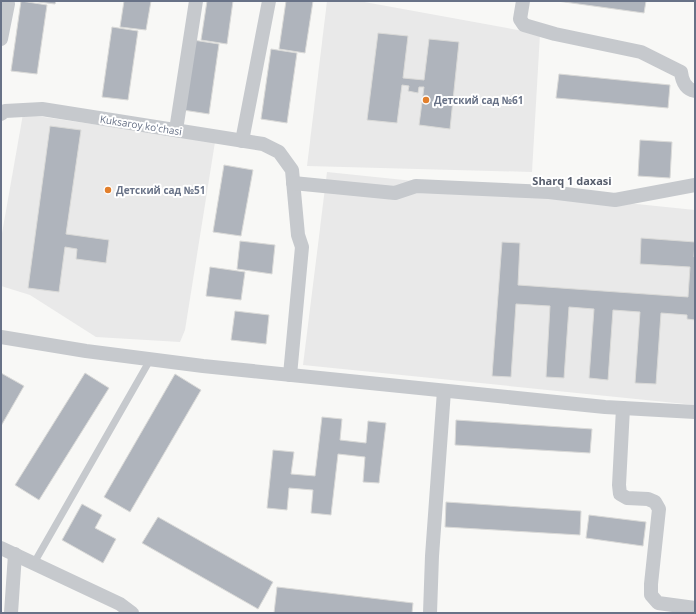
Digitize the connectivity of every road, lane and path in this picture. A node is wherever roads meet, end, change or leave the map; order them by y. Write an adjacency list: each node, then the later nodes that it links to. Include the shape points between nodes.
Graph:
1 (196, 1): 8 (street)
2 (269, 1): 9 (street)
3 (523, 1): 6 (street, via 520,19 524,25 641,52 681,72 682,81 690,90)
4 (8, 4): 5 (street)
5 (1, 39)
6 (695, 91)
7 (1, 114): 8 (street, Kuksaroy ko'chasi, via 5,111 42,109)
8 (176, 130): 9 (street, Kuksaroy ko'chasi)
9 (242, 141): 10 (street, Kuksaroy ko'chasi, via 263,144 279,152 292,170)
10 (293, 183): 11 (street, via 395,193 416,186 549,192 615,200); 14 (street, via 298,235 302,247)
11 (695, 185)
12 (1, 337): 13 (street)
13 (150, 360): 14 (street); 20 (lane)
14 (290, 375): 15 (street)
15 (444, 391): 16 (street); 24 (street)
16 (623, 408): 17 (street); 21 (street, via 618,485 620,494 627,498 648,499 655,502 659,509 651,595 658,603)
17 (695, 412)
18 (1, 548): 19 (street)
19 (15, 554): 20 (street); 22 (street)
20 (34, 563): 23 (street, via 120,604)
21 (695, 608)
22 (11, 613)
23 (132, 613)
24 (430, 613)

